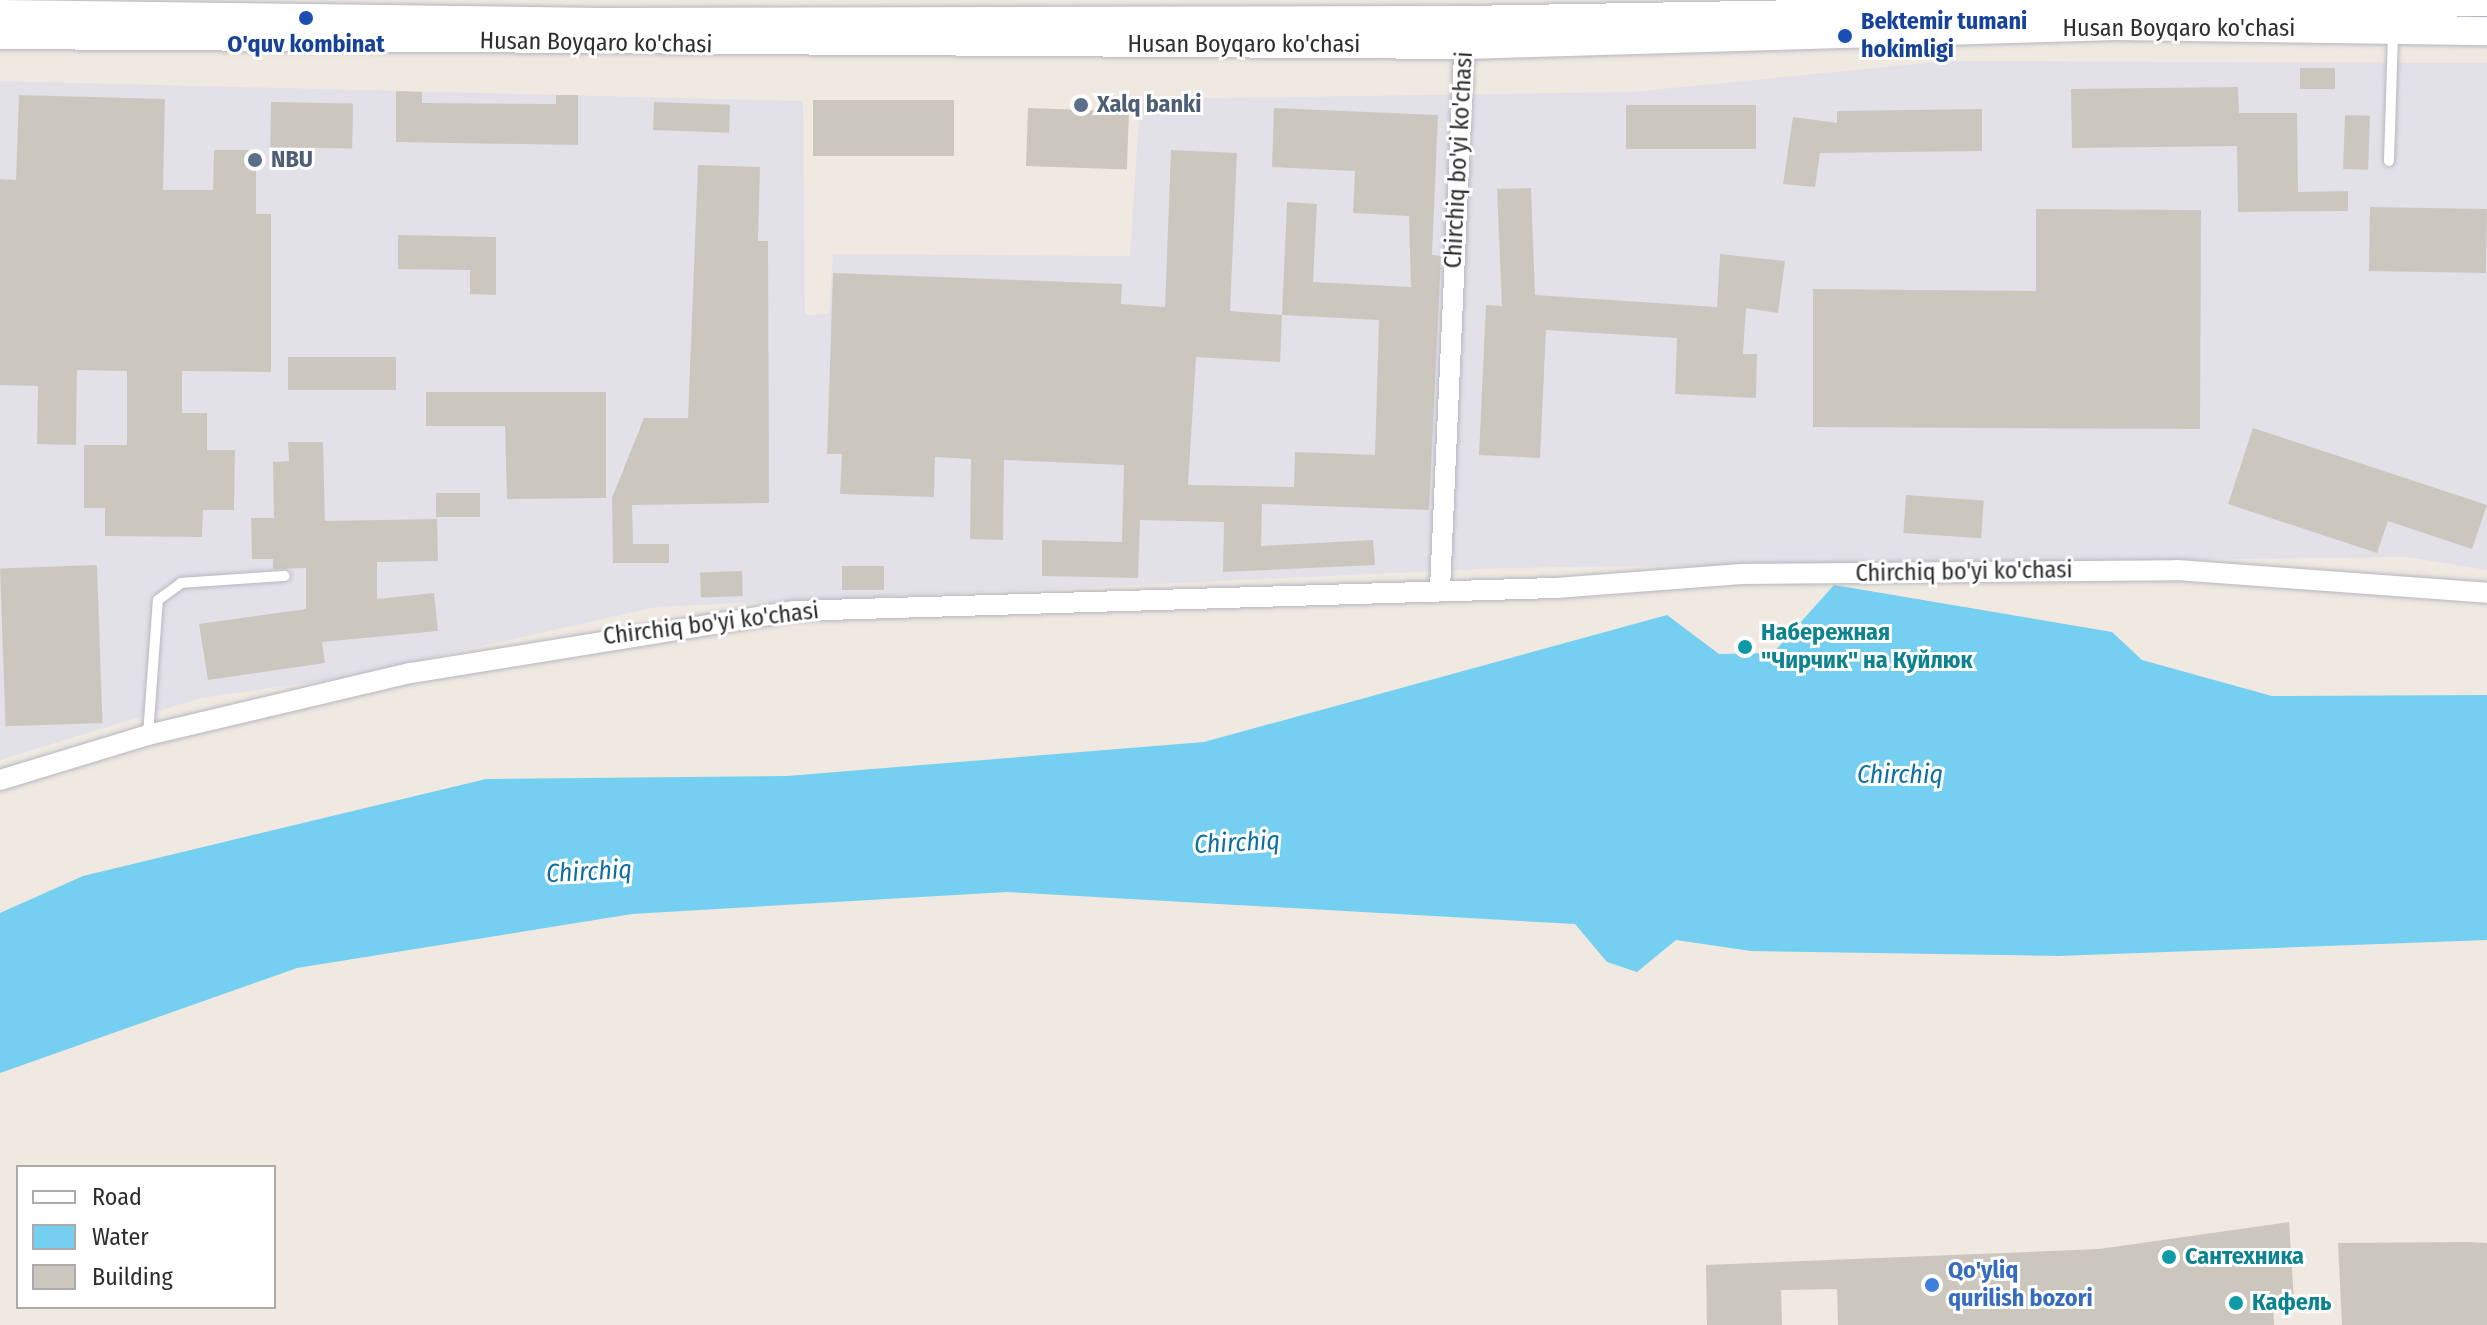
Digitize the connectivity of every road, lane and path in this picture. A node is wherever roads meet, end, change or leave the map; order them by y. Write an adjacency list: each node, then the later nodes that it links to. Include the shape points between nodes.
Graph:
1 (2305, 1): 2 (main road, Husan Boyqaro ko'chasi); 7 (main road, Husan Boyqaro ko'chasi)
2 (2101, 2): 4 (main road, Husan Boyqaro ko'chasi)
3 (2487, 2): 7 (main road, Husan Boyqaro ko'chasi)
4 (1905, 6): 5 (main road, Husan Boyqaro ko'chasi)
5 (1790, 7): 10 (main road, Husan Boyqaro ko'chasi)
6 (0, 14): 8 (main road, Husan Boyqaro ko'chasi, via 600,22)
7 (2393, 16): 9 (main road, Husan Boyqaro ko'chasi); 10 (main road, Husan Boyqaro ko'chasi, via 2117,26); 12 (lane)
8 (1408, 22): 10 (main road, Husan Boyqaro ko'chasi); 11 (main road, Husan Boyqaro ko'chasi)
9 (2487, 31)
10 (1465, 32): 14 (street, Chirchiq bo'yi ko'chasi)
11 (0, 35)
12 (2389, 161)
13 (285, 576): 16 (lane, via 181,583 158,600 151,623)
14 (1440, 589): 15 (street, Chirchiq bo'yi ko'chasi, via 1741,574 2177,570); 16 (street, Chirchiq bo'yi ko'chasi, via 793,611 545,647)
15 (2487, 593)
16 (148, 735): 17 (street, Chirchiq bo'yi ko'chasi)
17 (0, 780)

